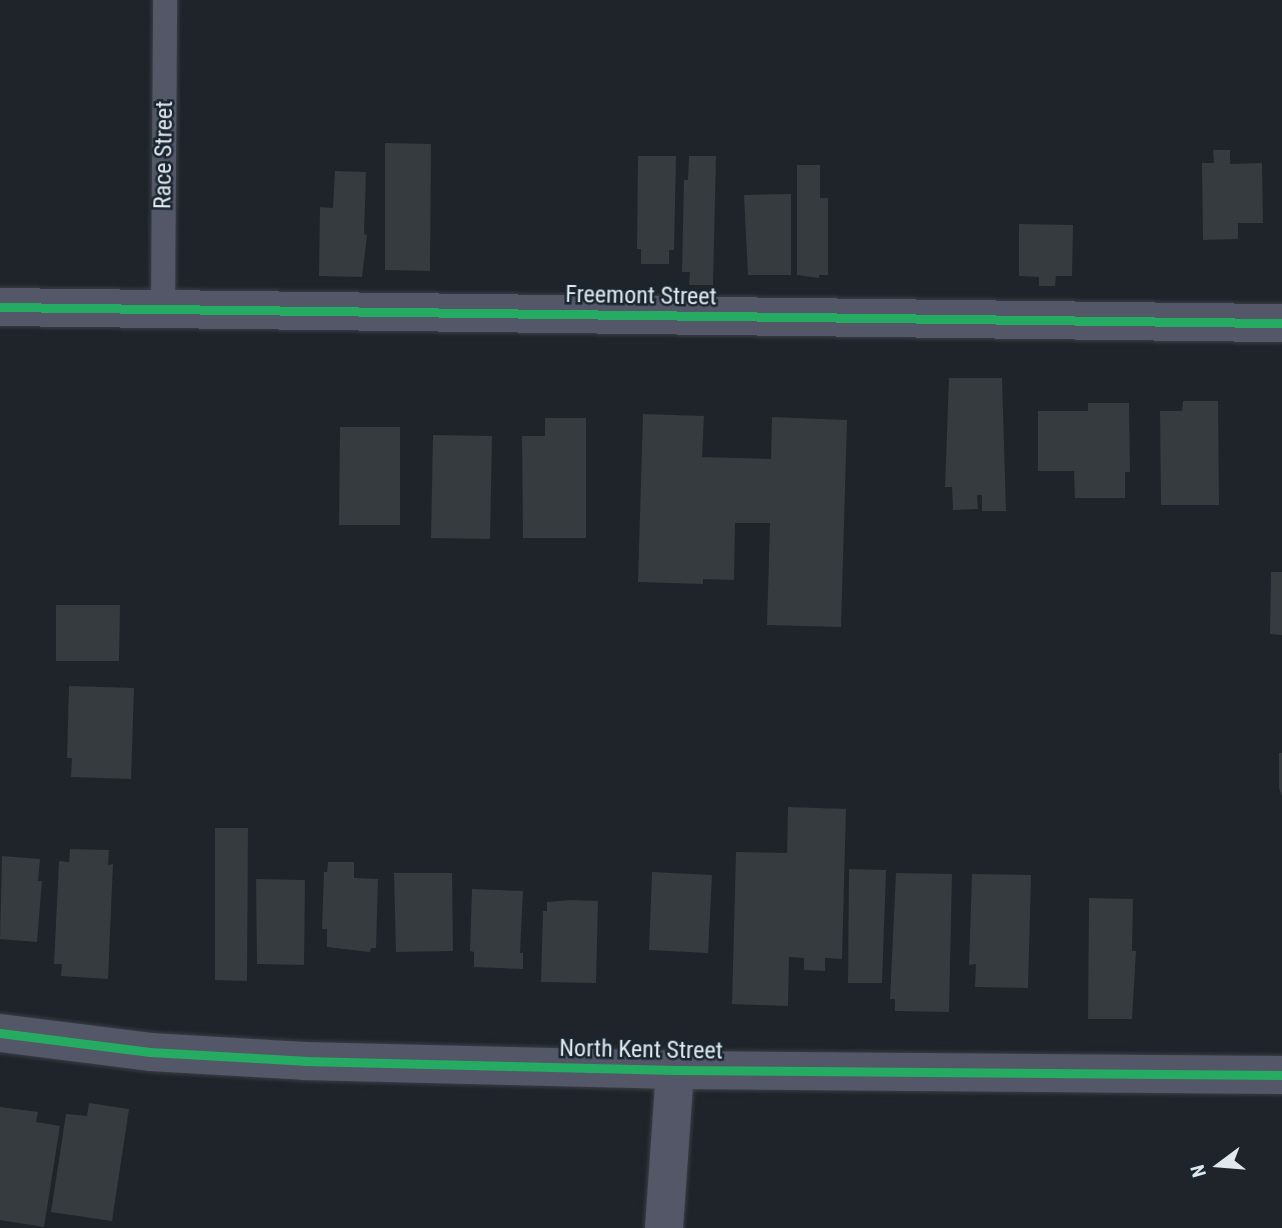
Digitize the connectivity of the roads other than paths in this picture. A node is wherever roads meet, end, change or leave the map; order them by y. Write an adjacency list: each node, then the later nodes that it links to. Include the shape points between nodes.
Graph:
1 (165, 0): 3 (lane, Race Street)
2 (0, 307): 3 (street, Freemont Street)
3 (163, 309): 4 (street, Freemont Street)
4 (1282, 323)
5 (0, 1032): 6 (street, North Kent Street, via 149,1052 304,1061)
6 (675, 1070): 7 (street, North Kent Street); 8 (street)
7 (1282, 1075)
8 (664, 1228)

